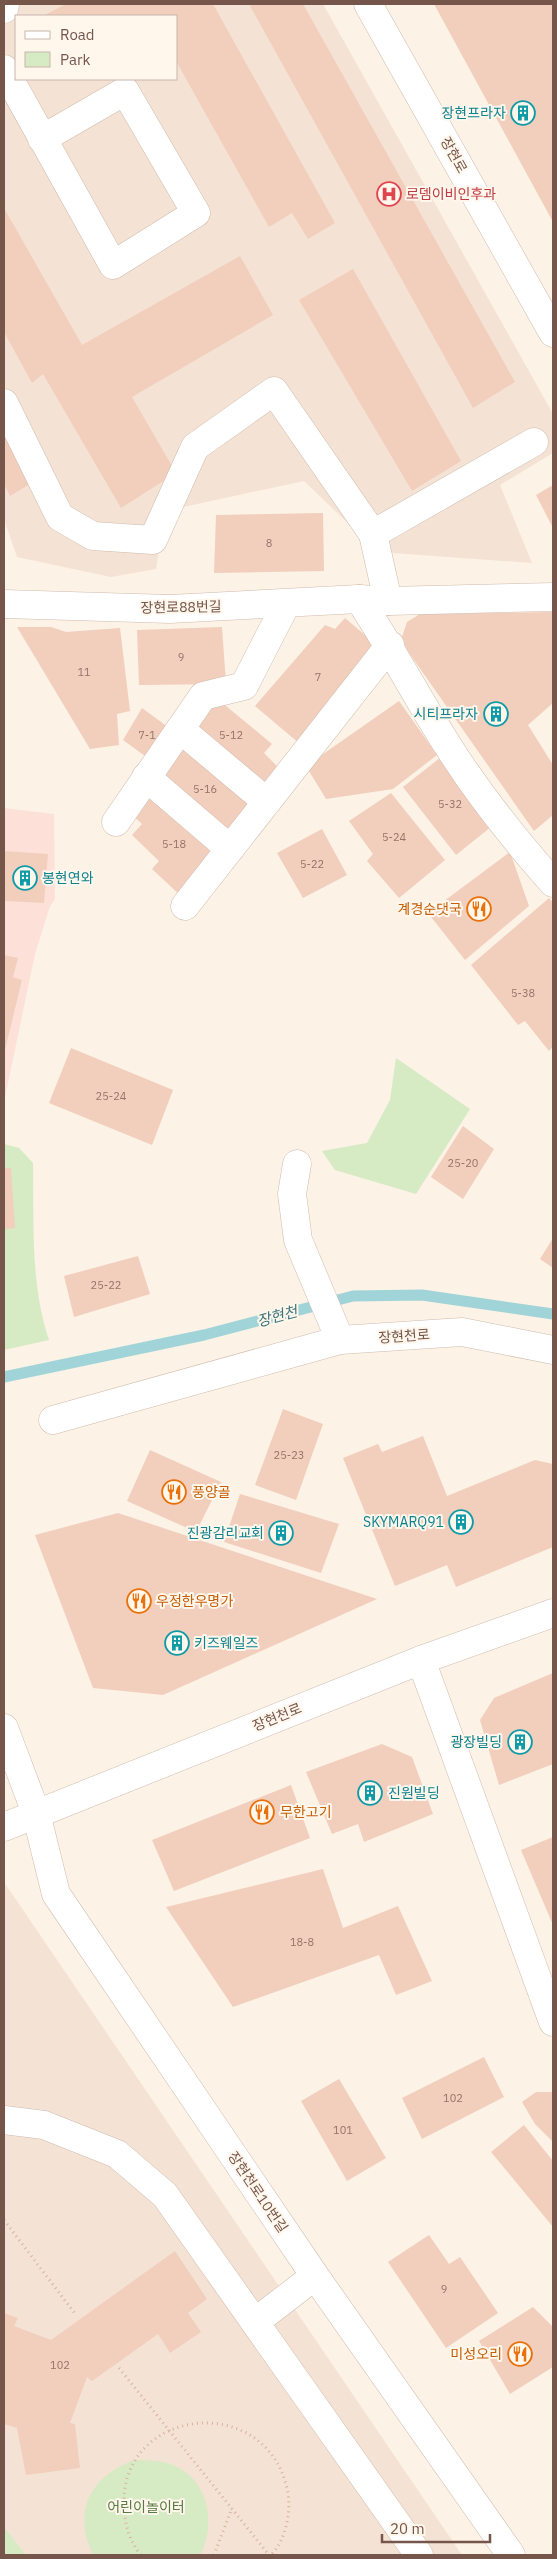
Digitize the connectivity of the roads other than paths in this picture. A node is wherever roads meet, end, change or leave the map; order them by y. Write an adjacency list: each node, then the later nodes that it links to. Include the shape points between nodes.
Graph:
1 (5, 4): 3 (street)
2 (373, 7): 6 (street, 장현로)
3 (4, 9)
4 (4, 69): 5 (street)
5 (42, 138): 5 (street, via 113,265 196,213 125,91)
6 (553, 333)
7 (4, 403): 9 (street, via 60,517 93,536 153,540 195,447 274,391)
8 (534, 442): 9 (street)
9 (373, 534): 12 (street)
10 (553, 597): 12 (street, 장현로88번길)
11 (359, 599): 12 (street, 장현로88번길); 14 (street, 장현로88번길); 15 (street)
12 (388, 601)
13 (4, 604): 14 (street, 장현로88번길, via 170,609)
14 (286, 604): 16 (street, via 244,686 203,696)
15 (390, 645): 18 (street); 21 (street, via 448,746 512,837)
16 (180, 729): 17 (street); 18 (street)
17 (146, 777): 19 (street); 20 (street)
18 (267, 802): 20 (street)
19 (116, 822)
20 (230, 849): 22 (street)
21 (553, 883)
22 (185, 906)
23 (297, 1164): 24 (street, via 292,1194 298,1240)
24 (340, 1340): 25 (street, 장현천로, via 462,1332); 26 (street, 장현천로)
25 (553, 1350)
26 (53, 1420)
27 (553, 1613): 28 (street, 장현천로)
28 (421, 1660): 30 (street, 장현천로); 32 (street)
29 (4, 1728): 30 (street, 장현천로10번길)
30 (36, 1813): 31 (street, 장현천로); 34 (street, 장현천로10번길, via 56,1894)
31 (4, 1826)
32 (553, 2022)
33 (4, 2120): 35 (street, via 44,2125 117,2154 165,2195)
34 (315, 2276): 35 (street); 37 (street, 장현천로10번길)
35 (255, 2322): 36 (street)
36 (419, 2555)
37 (511, 2555)

